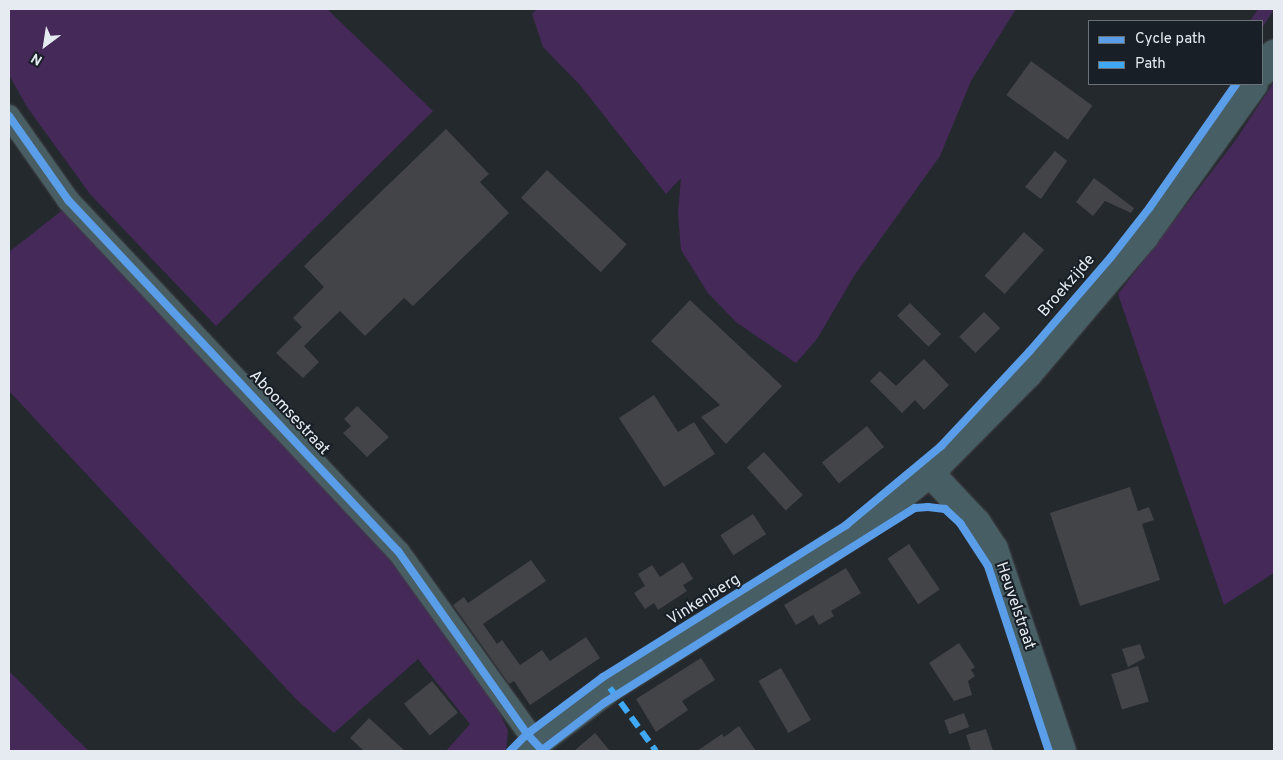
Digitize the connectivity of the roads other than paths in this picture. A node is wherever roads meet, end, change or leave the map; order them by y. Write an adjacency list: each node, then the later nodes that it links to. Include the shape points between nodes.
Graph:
1 (1274, 54): 2 (street)
2 (1263, 70)
3 (1253, 85): 5 (street, Broekzijde, via 1144,237 1028,374)
4 (9, 116): 6 (street, Aboomsestraat, via 68,200 398,551)
5 (930, 473): 6 (street, Vinkenberg, via 862,528 610,688); 7 (street, Heuvelstraat, via 977,523 994,550)
6 (530, 746)
7 (1062, 751)

